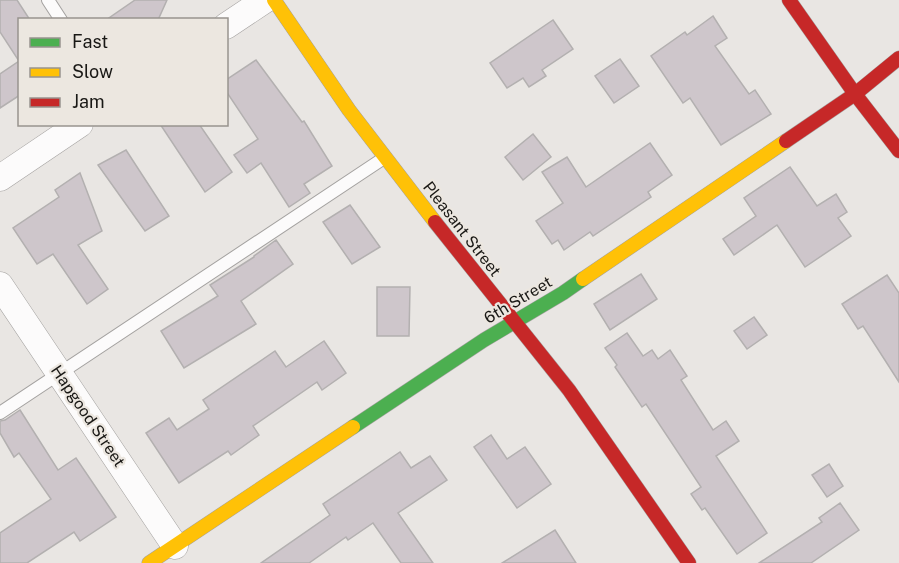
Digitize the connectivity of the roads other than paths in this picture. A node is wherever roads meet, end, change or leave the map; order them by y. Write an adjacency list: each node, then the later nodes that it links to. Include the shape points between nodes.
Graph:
1 (48, 0): 5 (lane)
2 (266, 0): 6 (street)
3 (274, 0): 11 (street, Pleasant Street)
4 (789, 0): 8 (street)
5 (60, 18)
6 (228, 25)
7 (895, 66): 8 (street, 6th Street)
8 (855, 94): 10 (street); 14 (street, 6th Street, via 563,293)
9 (77, 126): 12 (street)
10 (899, 151)
11 (386, 158): 14 (street, Pleasant Street); 15 (lane)
12 (0, 178)
13 (0, 285): 15 (street, Hapgood Street)
14 (514, 322): 17 (street, 6th Street); 19 (street, Pleasant Street, via 569,390)
15 (59, 373): 16 (lane); 17 (street, Hapgood Street)
16 (0, 412)
17 (175, 546): 18 (street, 6th Street)
18 (149, 563)
19 (689, 563)

